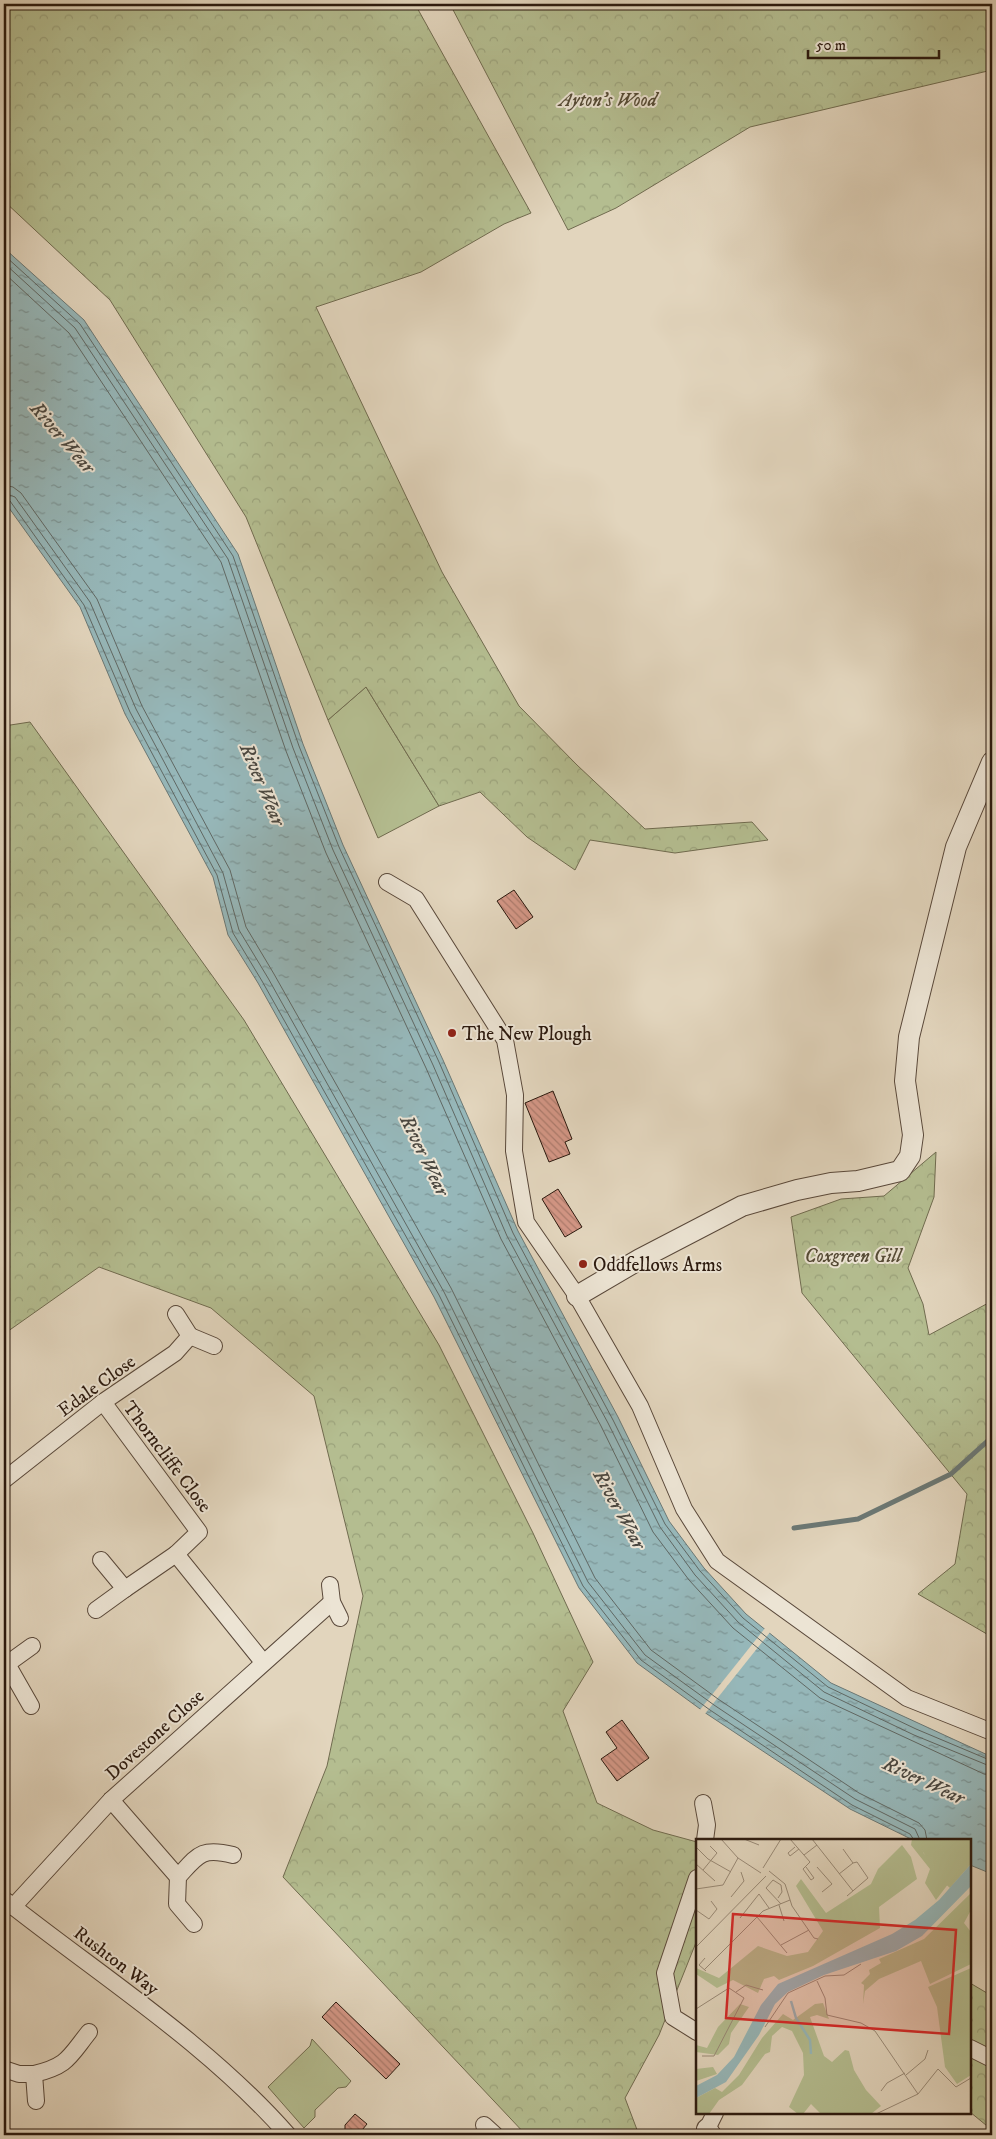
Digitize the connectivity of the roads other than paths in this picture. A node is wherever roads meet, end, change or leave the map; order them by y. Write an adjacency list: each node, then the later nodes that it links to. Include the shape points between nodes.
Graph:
1 (992, 762): 3 (street, via 956,847 910,1037 905,1081 913,1136 910,1156 900,1171 858,1182 831,1183 797,1190 742,1206)
2 (387, 882): 3 (street, via 416,899 505,1040 515,1096 514,1151 526,1222)
3 (577, 1296): 20 (street, via 640,1406 684,1509 717,1561 907,1698)
4 (176, 1314): 5 (street)
5 (190, 1336): 6 (street); 7 (street, Edale Close, via 174,1353)
6 (214, 1346)
7 (103, 1402): 8 (street, Edale Close); 9 (street, Thorncliffe Close, via 199,1532)
8 (4, 1480)
9 (176, 1554): 12 (street, Thorncliffe Close); 17 (street)
10 (101, 1560): 12 (street)
11 (330, 1585): 13 (street)
12 (126, 1589): 14 (street, Thorncliffe Close)
13 (332, 1602): 15 (street); 17 (street, Dovestone Close)
14 (96, 1610)
15 (340, 1618)
16 (32, 1646): 18 (street)
17 (263, 1662): 21 (street, Dovestone Close)
18 (6, 1663): 19 (street)
19 (32, 1706)
20 (992, 1732)
21 (111, 1800): 25 (street); 27 (street, Dovestone Close)
22 (703, 1803): 23 (street, via 707,1825)
23 (705, 1839)
24 (233, 1855): 25 (street, via 214,1851 200,1853)
25 (178, 1877): 28 (street, via 177,1904)
26 (696, 1881): 29 (street, via 665,1973 673,2017)
27 (8, 1903): 36 (street, Rushton Way, via 205,2052 256,2099)
28 (194, 1924)
29 (696, 2031)
30 (89, 2032): 34 (street, via 65,2062)
31 (971, 2048): 32 (street)
32 (992, 2059)
33 (4, 2069): 34 (street)
34 (34, 2074): 35 (street)
35 (36, 2101)
36 (288, 2135)

